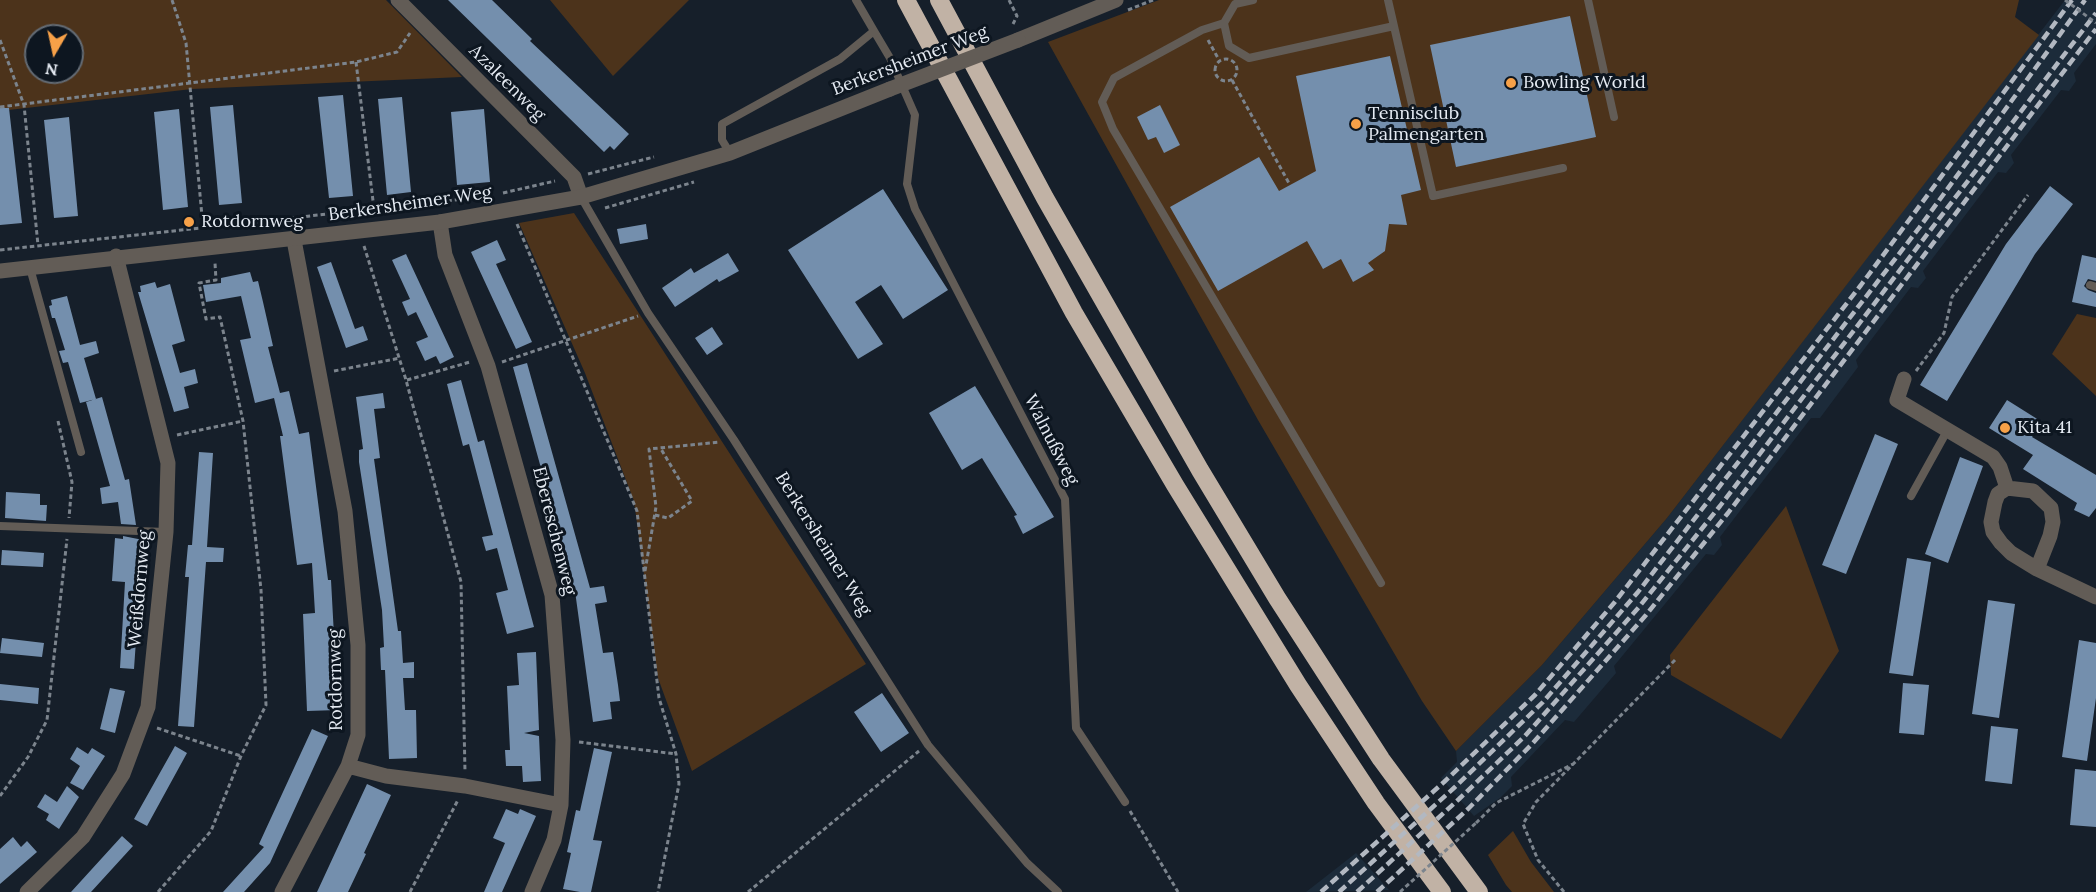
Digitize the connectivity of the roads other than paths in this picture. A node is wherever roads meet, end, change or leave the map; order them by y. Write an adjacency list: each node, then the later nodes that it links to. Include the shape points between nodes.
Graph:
1 (398, 0): 15 (street, Azaleenweg, via 574,177)
2 (856, 0): 11 (lane)
3 (906, 0): 38 (highway, via 1045,262 1175,485 1298,685 1376,803)
4 (939, 0): 39 (highway, via 1050,208 1277,598 1381,759)
5 (1116, 0): 13 (street, Berkersheimer Weg, bridge, via 1015,33 890,89)
6 (1253, 0): 9 (lane, via 1235,4)
7 (1388, 0): 10 (lane)
8 (1588, 0): 12 (lane)
9 (1224, 23): 10 (lane, via 1229,46 1249,58); 29 (lane, via 1202,30 1114,78 1102,102 1113,129)
10 (1394, 26): 14 (lane, via 1433,196)
11 (874, 31): 13 (lane, via 840,59 722,124 722,140); 32 (lane, Walnußweg, via 911,103 916,123 907,184 915,209 1065,499 1076,728)
12 (1614, 117)
13 (730, 153): 15 (street, Berkersheimer Weg)
14 (1563, 168)
15 (581, 197): 16 (street, Berkersheimer Weg); 37 (lane, Berkersheimer Weg, via 648,313 734,440 928,745 1027,863)
16 (440, 222): 17 (street, Berkersheimer Weg); 33 (street, Ebereschenweg, via 445,255 485,362 552,595 563,740)
17 (294, 240): 18 (street, Berkersheimer Weg); 31 (street, Rotdornweg, via 345,511 357,645 358,735)
18 (116, 256): 19 (street, Berkersheimer Weg); 27 (street, Weißdornweg, via 168,463)
19 (30, 268): 20 (street, Berkersheimer Weg); 23 (lane)
20 (0, 271)
21 (1904, 379): 22 (street, via 1898,400)
22 (1947, 430): 24 (street, via 1993,457); 25 (lane)
23 (81, 452)
24 (2007, 488): 28 (street, via 1995,502 1993,532 2011,553); 28 (street, via 2033,491 2051,508 2050,536)
25 (1911, 496)
26 (0, 526): 27 (lane)
27 (165, 532): 34 (street, Weißdornweg, via 148,707 142,724 123,774 83,837)
28 (2037, 569): 30 (street)
29 (1381, 583)
30 (2096, 597)
31 (348, 766): 33 (street); 35 (street, Rotdornweg)
32 (1125, 802)
33 (561, 805): 36 (street, Ebereschenweg, via 554,840)
34 (29, 892)
35 (282, 892)
36 (532, 892)
37 (1058, 892)
38 (1442, 892)
39 (1479, 892)

